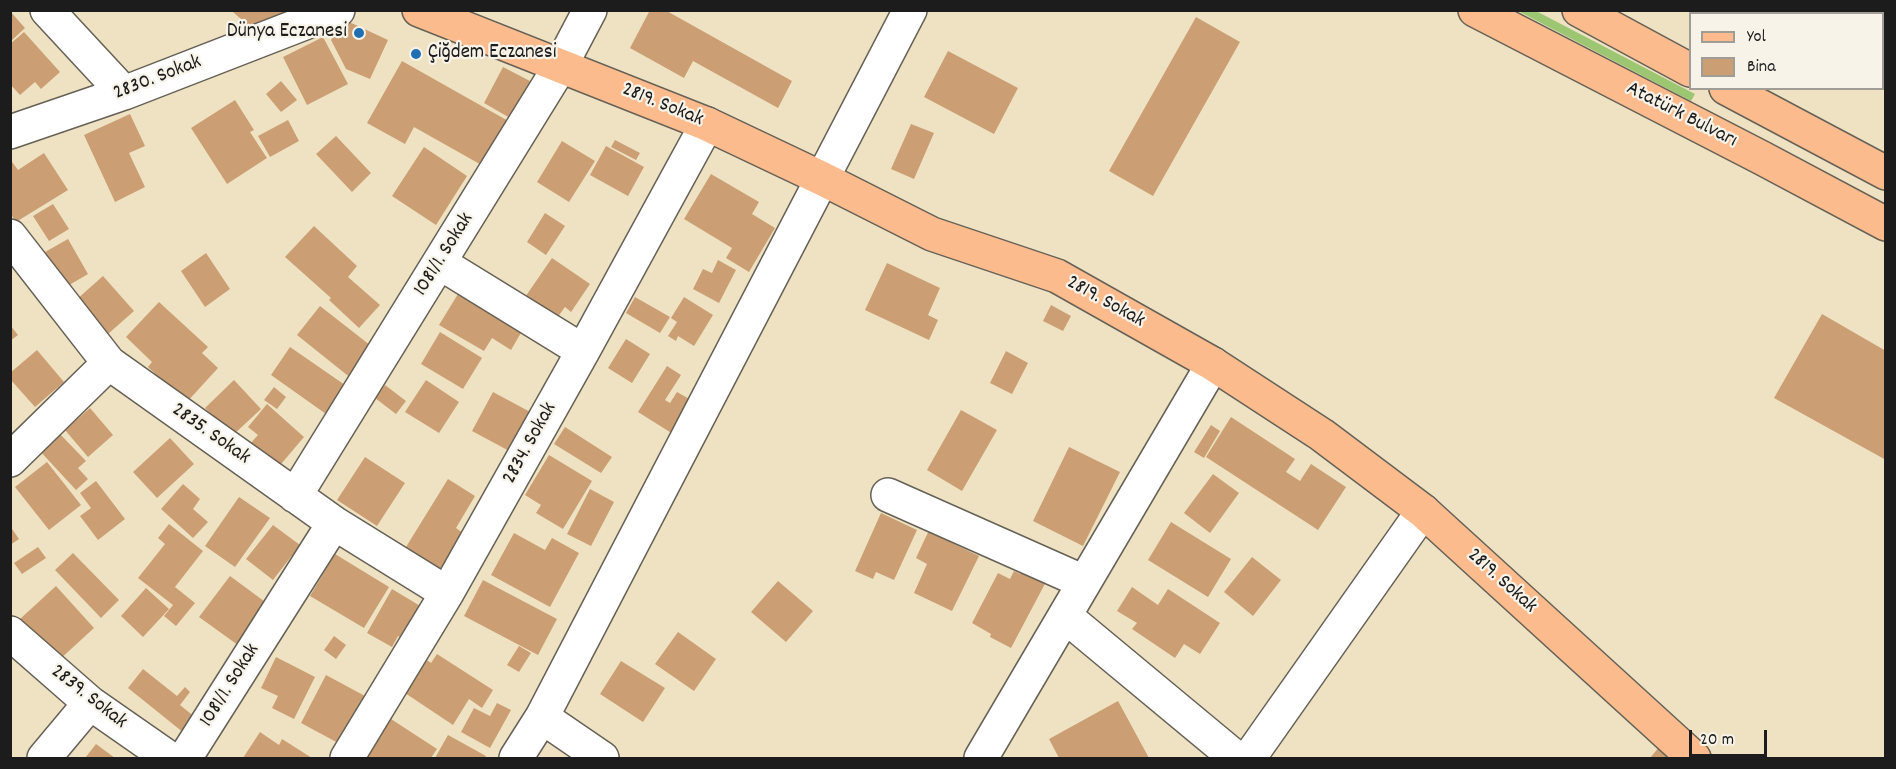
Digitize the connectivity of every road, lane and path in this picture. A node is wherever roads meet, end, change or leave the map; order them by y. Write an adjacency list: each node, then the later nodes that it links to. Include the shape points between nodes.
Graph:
1 (47, 10): 11 (street)
2 (338, 10): 11 (street, 2830. Sokak)
3 (419, 10): 8 (main road, 2819. Sokak)
4 (590, 10): 8 (street, 1081/1. Sokak)
5 (910, 10): 15 (street)
6 (1476, 10): 16 (main road, Atatürk Bulvarı)
7 (1579, 10): 9 (main road)
8 (561, 65): 12 (main road, 2819. Sokak); 18 (street, 1081/1. Sokak)
9 (1689, 69)
10 (1730, 90): 14 (main road)
11 (124, 93): 13 (street, 2830. Sokak)
12 (707, 124): 15 (main road, 2819. Sokak); 19 (street, 2834. Sokak)
13 (10, 132)
14 (1886, 172)
15 (823, 179): 21 (main road, 2819. Sokak, via 932,234 1057,276); 32 (street)
16 (1886, 224)
17 (10, 236): 20 (street, 2835. Sokak)
18 (440, 263): 19 (street); 24 (street, 1081/1. Sokak)
19 (583, 351): 28 (street, 2834. Sokak)
20 (109, 363): 22 (street); 24 (street, 2835. Sokak)
21 (1213, 364): 25 (main road, 2819. Sokak, via 1322,435); 27 (street)
22 (10, 460)
23 (888, 495): 27 (street)
24 (296, 496): 26 (street, 2835. Sokak)
25 (1423, 511): 41 (street); 42 (main road, 2819. Sokak)
26 (334, 523): 28 (street, 2835. Sokak); 35 (street, 1081/1. Sokak)
27 (1084, 582): 29 (street)
28 (447, 593): 36 (street, 2834. Sokak)
29 (1065, 616): 39 (street); 40 (street)
30 (10, 633): 31 (street, 2839. Sokak)
31 (90, 703): 33 (street); 34 (street, 2839. Sokak)
32 (542, 717): 37 (street); 38 (street)
33 (44, 759)
34 (169, 759)
35 (185, 759)
36 (347, 759)
37 (516, 759)
38 (602, 759)
39 (981, 759)
40 (1236, 759)
41 (1249, 759)
42 (1694, 759)

